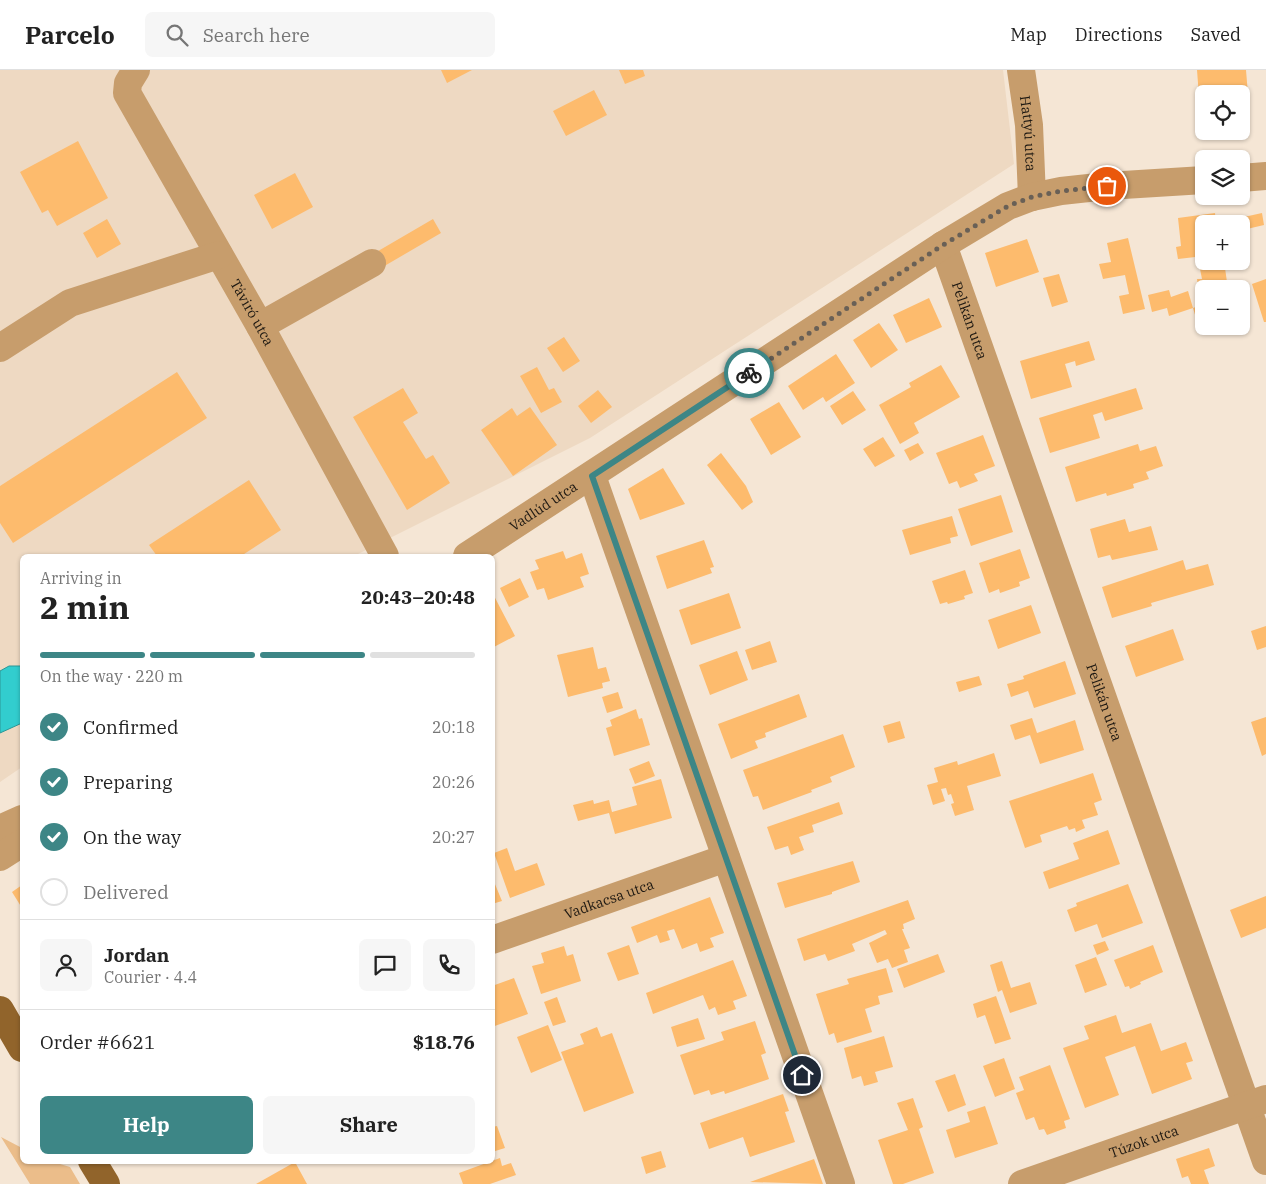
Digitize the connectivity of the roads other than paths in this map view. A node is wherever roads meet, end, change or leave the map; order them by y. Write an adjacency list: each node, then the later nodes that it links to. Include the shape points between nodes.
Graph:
1 (136, 70): 8 (street, Táviró utca, via 128,83 127,93)
2 (1021, 70): 6 (street, Hattyú utca, via 1029,125)
3 (1266, 176): 4 (street)
4 (1250, 177)
5 (1195, 181): 6 (street, Vadlúd utca, via 1107,186)
6 (1032, 197): 7 (street, Vadlúd utca, via 1008,206)
7 (943, 245): 12 (street, Vadlúd utca); 25 (street, Pelikán utca)
8 (219, 255): 10 (street, Táviró utca); 11 (street, via 70,303)
9 (372, 262): 10 (street)
10 (260, 326): 13 (street, Táviró utca)
11 (0, 348)
12 (592, 476): 14 (street, Vadlúd utca); 19 (street)
13 (383, 554)
14 (471, 554)
15 (20, 820): 16 (street)
16 (0, 829)
17 (20, 844): 18 (street)
18 (0, 857)
19 (726, 858): 20 (street, Vadkacsa utca); 29 (street)
20 (495, 939)
21 (0, 1010): 23 (main road)
22 (0, 1040): 24 (main road)
23 (20, 1045)
24 (20, 1065)
25 (1256, 1102): 26 (street, Pelikán utca); 30 (street, Túzok utca)
26 (1266, 1161)
27 (94, 1164): 28 (main road)
28 (106, 1184)
29 (841, 1184)
30 (1022, 1184)

